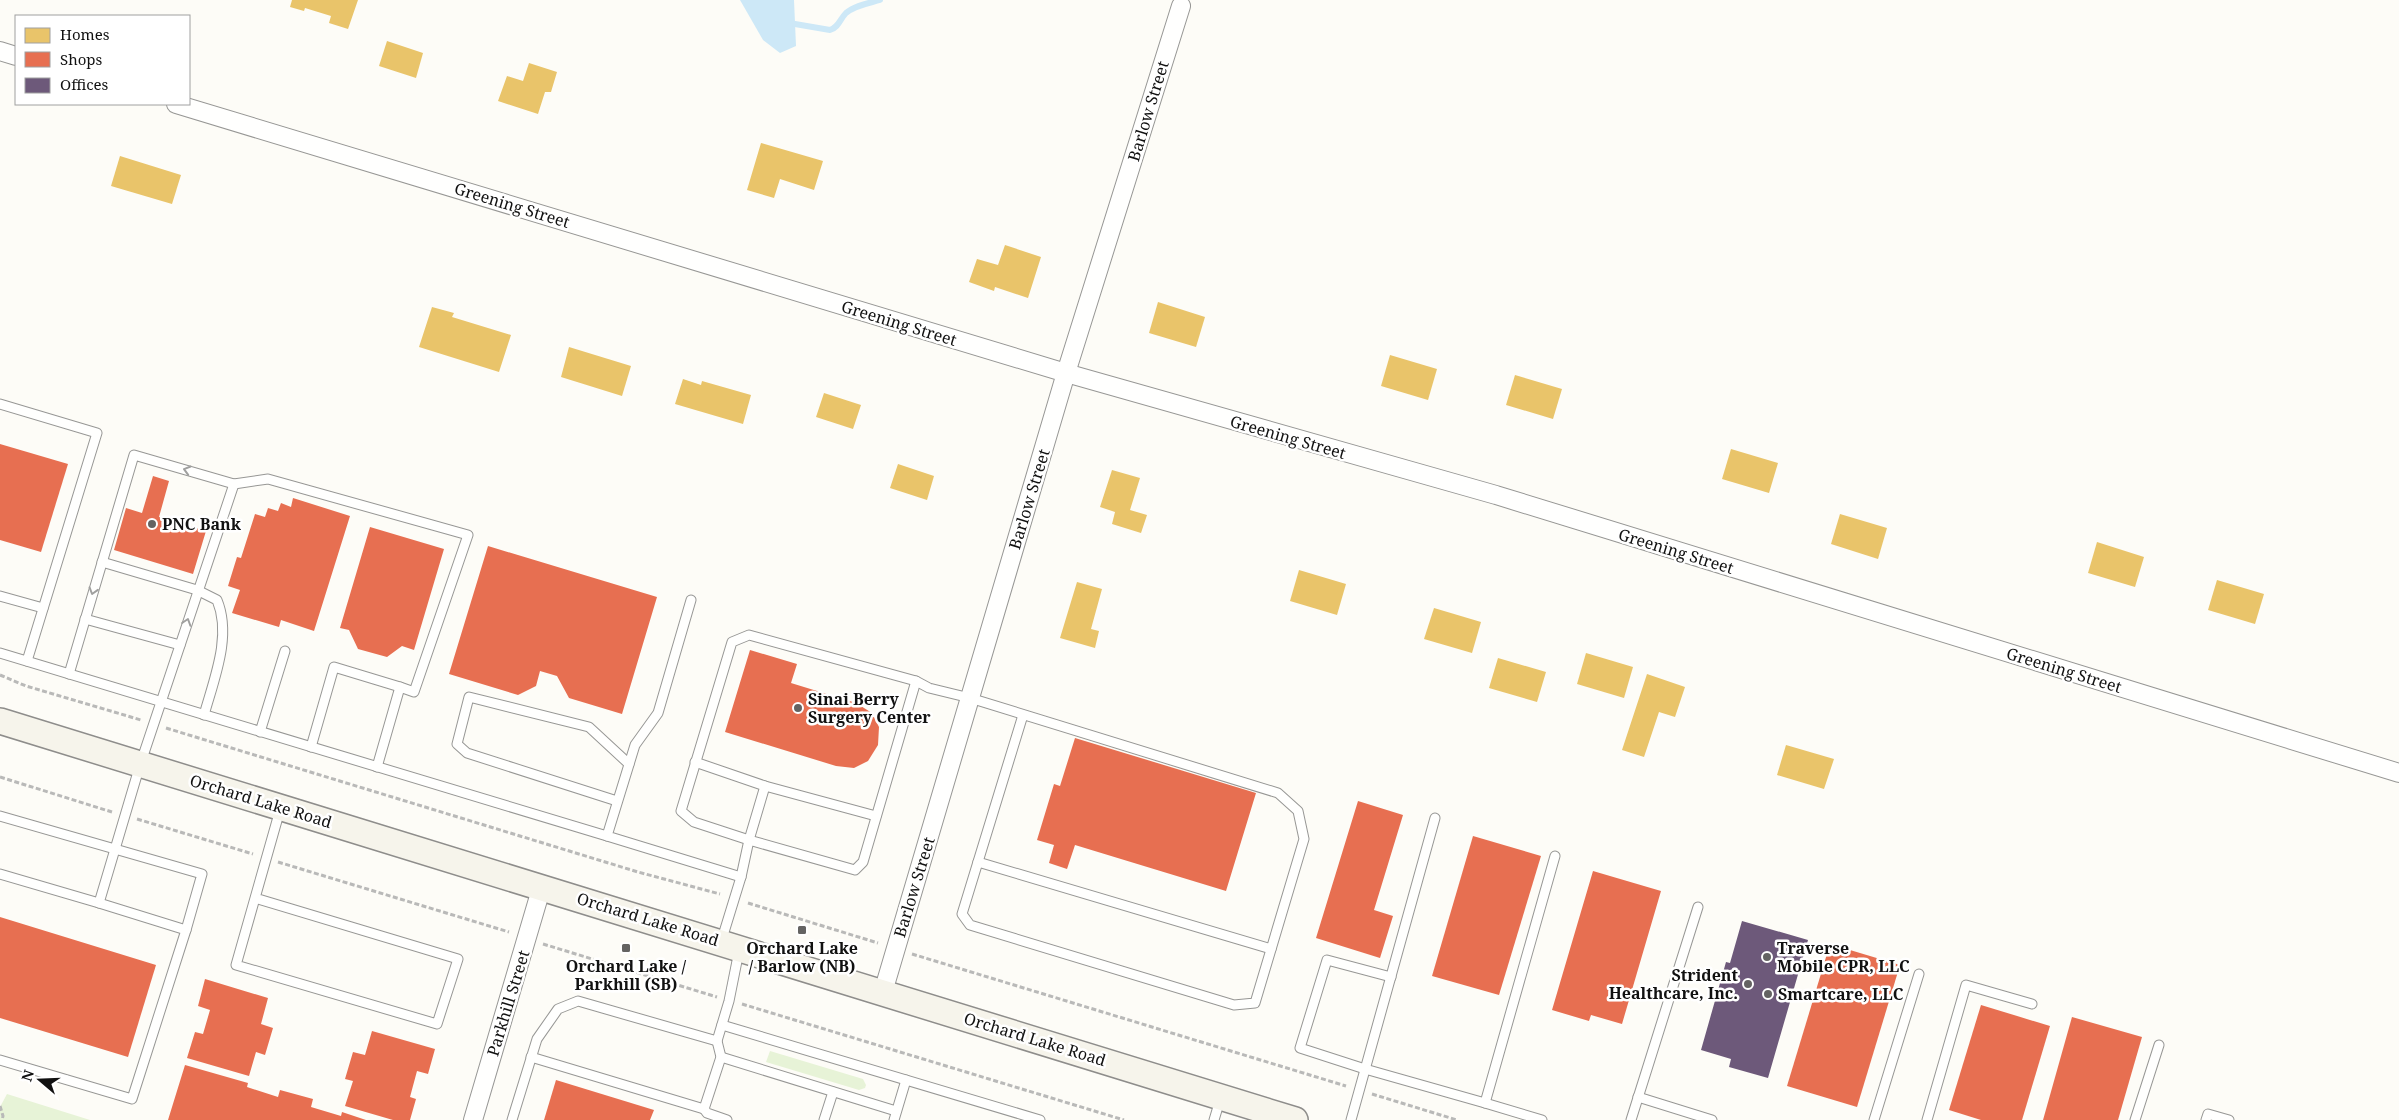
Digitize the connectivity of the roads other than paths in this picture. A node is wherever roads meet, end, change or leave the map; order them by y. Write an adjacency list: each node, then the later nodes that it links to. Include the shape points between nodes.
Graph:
1 (1181, 6): 5 (street, Barlow Street)
2 (0, 51): 3 (street)
3 (15, 56)
4 (179, 105): 5 (street, Greening Street)
5 (1066, 373): 21 (street, Barlow Street); 32 (street, Greening Street, via 1496,495)
6 (0, 404): 12 (lane, via 97,433)
7 (234, 484): 8 (lane, one-way to 8, via 134,455); 9 (lane); 20 (lane, via 268,479 468,535 414,692)
8 (102, 562): 9 (lane); 13 (lane, one-way to 13)
9 (197, 590): 14 (lane, one-way to 9); 23 (lane, via 218,600 221,610 222,653)
10 (0, 596): 12 (lane)
11 (691, 600): 29 (lane, via 658,713 635,745)
12 (43, 608): 17 (lane)
13 (85, 618): 14 (lane); 18 (lane)
14 (180, 645): 22 (lane)
15 (285, 650): 26 (lane)
16 (0, 653): 17 (lane)
17 (27, 661): 18 (lane)
18 (69, 674): 22 (lane)
19 (916, 681): 21 (lane, via 929,688); 28 (lane, via 749,635 732,642); 37 (lane)
20 (400, 687): 27 (lane, via 334,667); 31 (lane)
21 (970, 698): 24 (lane); 55 (street, Barlow Street)
22 (160, 702): 23 (lane); 30 (lane)
23 (204, 715): 26 (lane)
24 (1023, 715): 43 (lane); 52 (lane, via 1278,793 1298,811 1304,839)
25 (0, 721): 30 (main road, Orchard Lake Road)
26 (260, 732): 27 (lane)
27 (311, 747): 31 (lane)
28 (696, 762): 33 (lane); 40 (lane, via 681,811 694,822)
29 (629, 764): 34 (lane); 34 (lane, via 589,727 469,697 457,744 467,753)
30 (140, 765): 35 (main road, Orchard Lake Road); 41 (lane)
31 (377, 767): 39 (lane)
32 (2399, 773)
33 (765, 786): 37 (lane); 40 (lane)
34 (617, 801): 39 (lane)
35 (280, 807): 46 (main road, Orchard Lake Road); 47 (lane)
36 (0, 816): 41 (lane)
37 (876, 816): 40 (lane, via 862,862 855,870)
38 (1435, 818): 54 (lane)
39 (606, 836): 45 (lane)
40 (749, 840): 45 (lane)
41 (115, 849): 48 (lane); 50 (lane, via 202,874)
42 (1555, 856): 67 (lane)
43 (978, 862): 52 (lane); 52 (lane, via 962,914 970,925 1234,1005 1255,1003)
44 (0, 874): 48 (lane)
45 (741, 878): 51 (lane)
46 (542, 886): 51 (main road, Orchard Lake Road); 72 (street, Parkhill Street)
47 (255, 898): 47 (lane, via 236,965 437,1024 458,959)
48 (99, 903): 50 (lane)
49 (1698, 907): 66 (lane)
50 (186, 930): 62 (lane, via 132,1100)
51 (730, 945): 55 (main road, Orchard Lake Road); 57 (lane, via 729,1001)
52 (1271, 949)
53 (1919, 974): 82 (lane)
54 (1391, 977): 63 (lane); 63 (lane, via 1326,960 1300,1048)
55 (882, 992): 68 (main road, Orchard Lake Road)
56 (2032, 1004): 83 (lane, via 1966,985)
57 (722, 1025): 58 (lane); 64 (lane)
58 (717, 1041): 60 (lane, via 578,1002 558,1010 536,1040); 61 (lane)
59 (2159, 1045): 84 (lane)
60 (531, 1057): 69 (lane); 73 (lane)
61 (721, 1057): 65 (lane); 69 (lane)
62 (0, 1060)
63 (1365, 1069): 67 (lane); 78 (lane)
64 (906, 1080): 70 (lane); 71 (lane)
65 (833, 1092): 70 (lane); 75 (lane)
66 (1638, 1097): 80 (lane); 81 (lane)
67 (1485, 1103): 79 (lane)
68 (1217, 1108): 77 (main road, Orchard Lake Road)
69 (704, 1109): 74 (lane)
70 (895, 1116)
71 (1012, 1116): 76 (lane)
72 (473, 1120)
73 (512, 1120)
74 (727, 1120)
75 (824, 1120)
76 (1040, 1120)
77 (1295, 1120)
78 (1351, 1120)
79 (1542, 1120)
80 (1631, 1120)
81 (1712, 1120)
82 (1874, 1120)
83 (1927, 1120)
84 (2135, 1120)
85 (2206, 1120): 86 (lane, via 2208,1114)
86 (2229, 1120)

